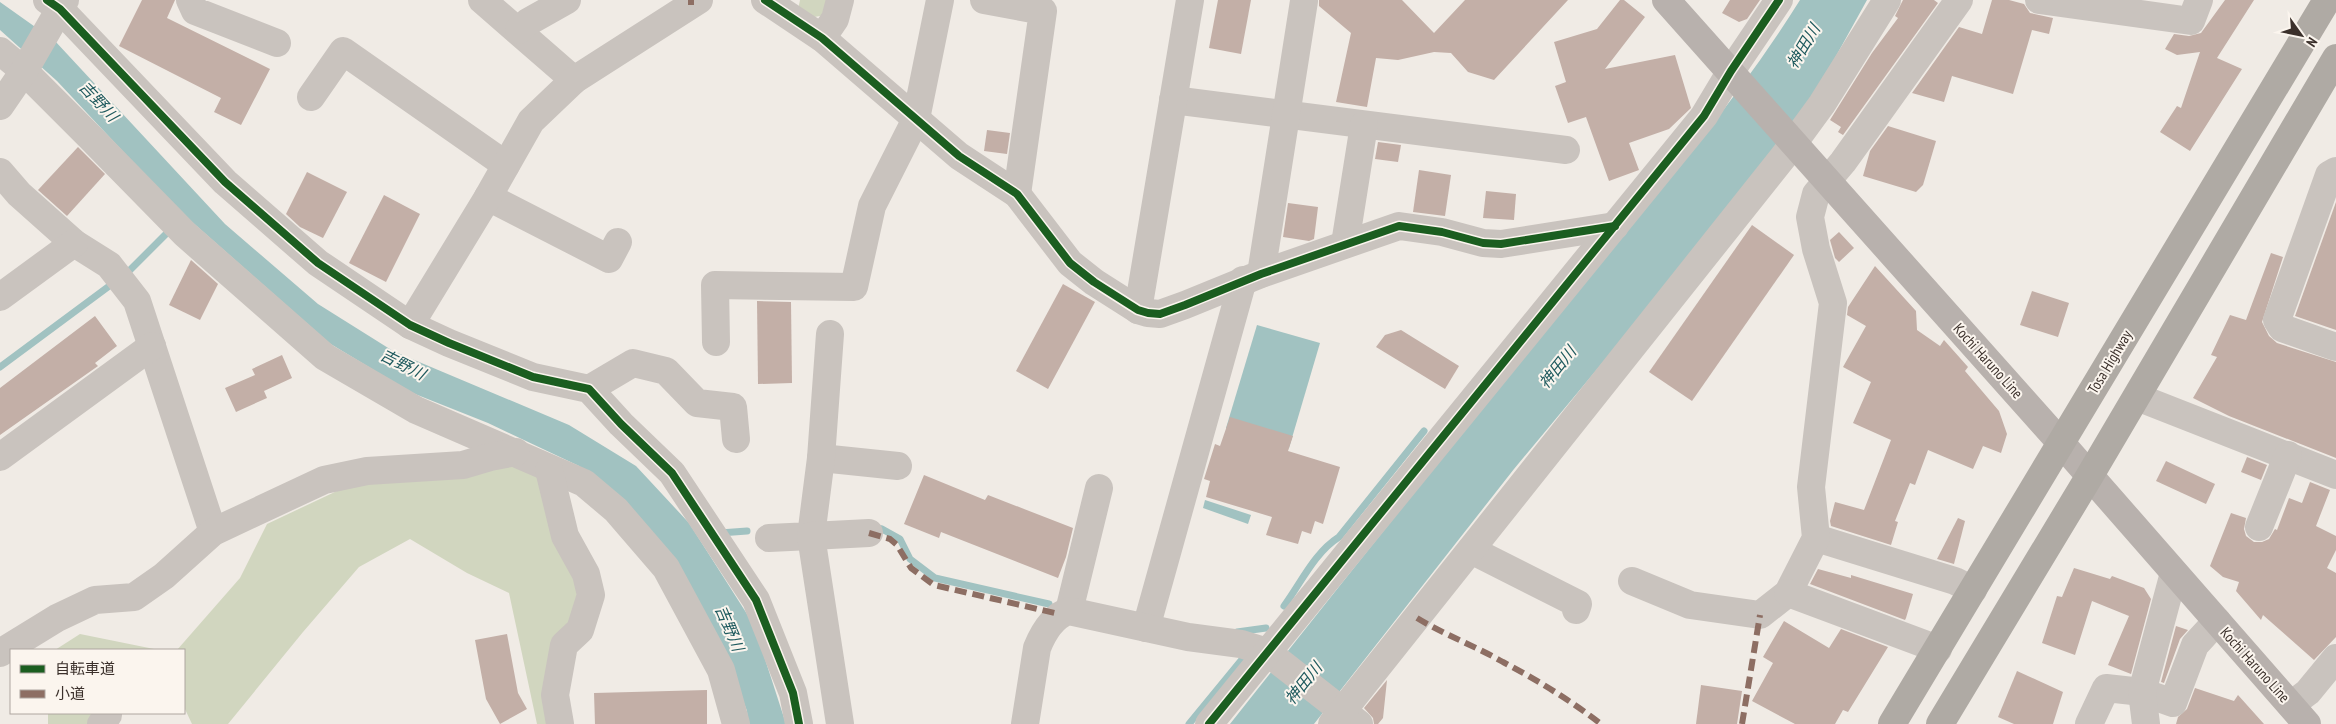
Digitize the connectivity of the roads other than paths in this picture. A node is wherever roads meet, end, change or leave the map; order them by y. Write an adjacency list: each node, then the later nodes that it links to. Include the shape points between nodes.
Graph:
1 (190, 0): 21 (street, via 194,11)
2 (482, 0): 19 (street)
3 (567, 0): 19 (street)
4 (699, 0): 26 (street)
5 (765, 0): 20 (street)
6 (840, 0): 20 (street, via 836,19)
7 (940, 0): 31 (street)
8 (984, 0): 39 (street, via 1043,11)
9 (1190, 0): 28 (street)
10 (1779, 0): 25 (street)
11 (1887, 0): 33 (street, via 1822,104)
12 (1959, 0): 38 (street)
13 (2039, 0): 14 (street, via 2191,21)
14 (2199, 0)
15 (2327, 0): 56 (highway, Tosa Highway)
16 (1304, 1): 30 (street)
17 (1671, 2): 25 (main road, Kochi Haruno Line)
18 (56, 8): 24 (street); 48 (street, via 225,182 318,263)
19 (519, 30): 26 (street)
20 (822, 38): 31 (street)
21 (277, 43)
22 (0, 51): 24 (street)
23 (2336, 58): 54 (highway)
24 (26, 66): 29 (street); 57 (street, via 176,226 325,357 416,410)
25 (1733, 75): 33 (main road, Kochi Haruno Line); 41 (street, via 1704,116)
26 (574, 80): 35 (street, via 531,121)
27 (311, 97): 35 (street, via 342,51)
28 (1173, 100): 30 (street); 47 (street)
29 (0, 106)
30 (1284, 115): 32 (street); 45 (street)
31 (916, 120): 39 (street, via 960,156); 50 (street, via 872,206 854,287 715,285)
32 (1364, 125): 34 (street); 44 (street)
33 (1793, 141): 38 (main road, Kochi Haruno Line); 72 (street)
34 (1566, 150)
35 (506, 165): 40 (street)
36 (2336, 171): 52 (street, via 2329,176 2277,320 2282,328)
37 (0, 172): 43 (street, via 19,194)
38 (1828, 180): 56 (main road, Kochi Haruno Line); 71 (street, via 1816,194 1810,216 1816,249 1833,304 1811,487)
39 (1017, 194): 47 (street, via 1070,263)
40 (488, 197): 42 (street, via 608,259); 48 (street)
41 (1614, 226): 44 (street, via 1502,244 1398,226); 83 (street)
42 (618, 242)
43 (74, 243): 46 (street); 51 (street, via 109,265 137,302)
44 (1345, 244): 45 (street)
45 (1252, 277): 47 (street, via 1160,314); 80 (street)
46 (0, 297)
47 (1138, 310)
48 (410, 325): 53 (street, via 533,377)
49 (830, 334): 60 (street)
50 (716, 342)
51 (152, 346): 59 (street); 67 (street)
52 (2336, 347)
53 (589, 389): 55 (street, via 633,363 666,371 696,403 733,407); 90 (street, via 620,424 672,473 756,600 793,693)
54 (2136, 398): 58 (street); 64 (highway)
55 (736, 439)
56 (2061, 443): 64 (main road, Kochi Haruno Line); 75 (highway, Tosa Highway)
57 (516, 452): 62 (street); 67 (street, via 463,465 367,471 324,480)
58 (2288, 456): 63 (street); 66 (street)
59 (0, 457)
60 (821, 458): 61 (street); 69 (street)
61 (898, 466)
62 (549, 470): 88 (street, via 565,536 586,574 591,595 580,630 564,645 555,695); 89 (street, via 584,483 616,510 666,568 721,670)
63 (2336, 475)
64 (2089, 477): 73 (main road, Kochi Haruno Line); 95 (highway)
65 (1099, 488): 78 (street)
66 (2259, 527)
67 (213, 532): 82 (street, via 164,576 134,597 95,600 57,618)
68 (870, 533): 69 (street)
69 (811, 536): 70 (street); 91 (street)
70 (769, 538)
71 (1816, 538): 75 (street, via 1954,581); 76 (street)
72 (1471, 550): 77 (street, via 1578,604); 87 (street)
73 (2174, 573): 79 (main road, Kochi Haruno Line); 85 (street)
74 (1632, 581): 76 (street, via 1690,605 1760,616)
75 (1973, 590): 81 (highway, Tosa Highway)
76 (1788, 593): 81 (street)
77 (1576, 610)
78 (1069, 611): 80 (street); 92 (street, via 1059,614 1041,637)
79 (2216, 621): 85 (street, via 2195,645 2173,703); 86 (main road, Kochi Haruno Line)
80 (1146, 628): 83 (street, via 1241,644)
81 (1938, 649): 94 (highway, Tosa Highway)
82 (0, 653)
83 (1272, 655): 87 (street); 93 (street)
84 (2336, 658): 86 (street, via 2308,692)
85 (2142, 692): 96 (street, via 2106,688); 97 (street)
86 (2299, 715)
87 (1342, 716)
88 (560, 724)
89 (736, 724)
90 (799, 724)
91 (840, 724)
92 (1025, 724)
93 (1210, 724)
94 (1892, 724)
95 (1940, 724)
96 (2089, 724)
97 (2146, 724)

